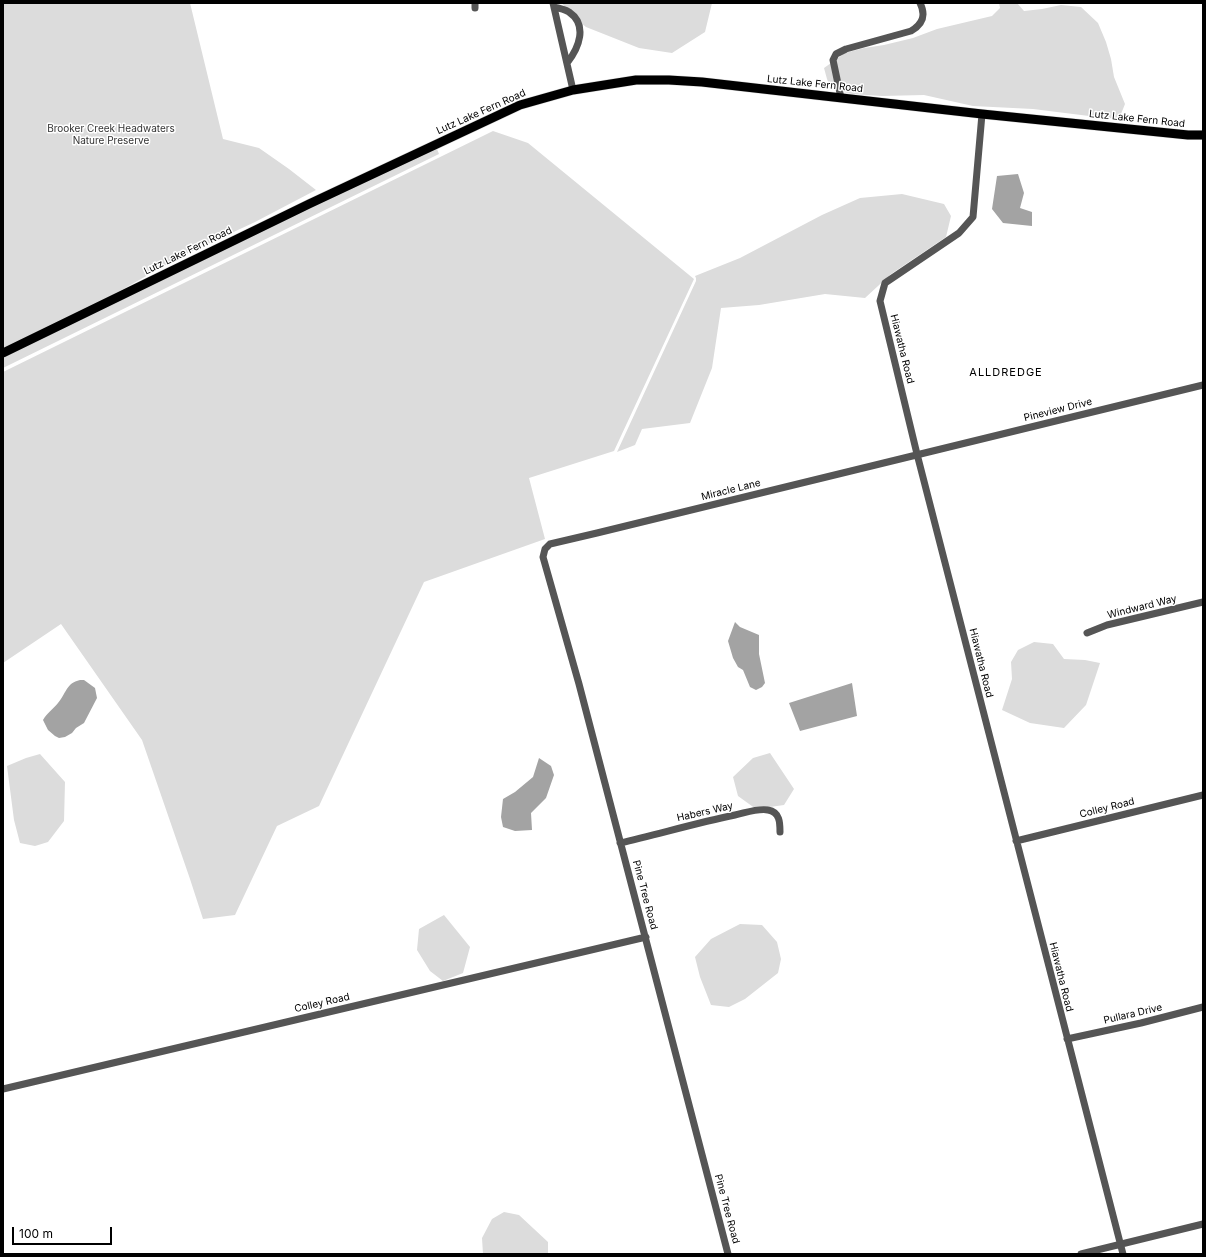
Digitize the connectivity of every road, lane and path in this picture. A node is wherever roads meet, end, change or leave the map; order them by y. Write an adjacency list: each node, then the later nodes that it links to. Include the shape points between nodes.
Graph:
1 (920, 3): 5 (street, via 921,22 912,31 836,54 833,60)
2 (553, 5): 3 (street); 3 (street, via 574,16 580,27 579,44)
3 (566, 63): 4 (street)
4 (573, 90): 5 (main road, Lutz Lake Fern Road, via 636,80 669,80); 8 (main road, Lutz Lake Fern Road, via 520,105)
5 (841, 98): 6 (main road, Lutz Lake Fern Road)
6 (982, 114): 7 (main road, Lutz Lake Fern Road); 10 (street, Hiawatha Road, via 973,217 959,233 885,283 880,302)
7 (1203, 135)
8 (3, 353)
9 (1203, 385): 10 (street, Pineview Drive)
10 (917, 454): 11 (street, Miracle Lane); 16 (street, Hiawatha Road)
11 (550, 544): 17 (street, Pine Tree Road, via 545,549 543,557)
12 (1203, 602): 13 (street, Windward Way, via 1107,625)
13 (1087, 633)
14 (1203, 794): 16 (street, Colley Road)
15 (780, 832): 17 (street, Habers Way, via 780,821 776,814 762,810)
16 (1016, 841): 20 (street, Hiawatha Road)
17 (620, 843): 18 (street, Pine Tree Road)
18 (646, 937): 21 (street, Colley Road); 24 (street, Pine Tree Road)
19 (1203, 1007): 20 (street, Pullara Drive)
20 (1067, 1039): 23 (street, Hiawatha Road)
21 (3, 1088)
22 (1203, 1224): 23 (street)
23 (1120, 1245): 25 (street); 26 (street, Hiawatha Road)
24 (728, 1254)
25 (1081, 1254)
26 (1123, 1254)

